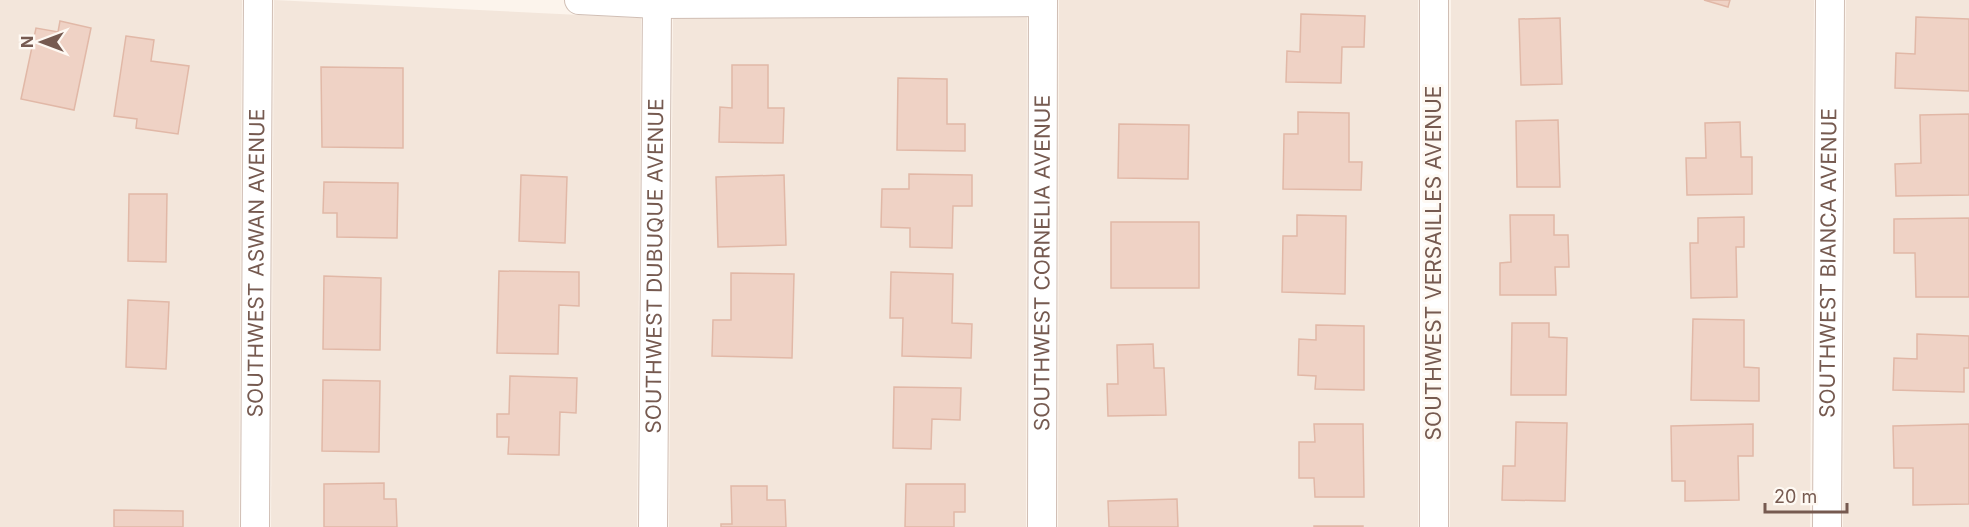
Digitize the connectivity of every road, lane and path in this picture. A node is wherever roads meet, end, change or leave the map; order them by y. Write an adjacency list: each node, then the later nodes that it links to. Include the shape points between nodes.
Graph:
1 (258, 0): 7 (street, SOUTHWEST ASWAN AVENUE)
2 (579, 0): 6 (street)
3 (1434, 0): 10 (street, SOUTHWEST VERSAILLES AVENUE)
4 (1830, 0): 11 (street, SOUTHWEST BIANCA AVENUE)
5 (1043, 1): 6 (street); 9 (street, SOUTHWEST CORNELIA AVENUE)
6 (657, 4): 8 (street, SOUTHWEST DUBUQUE AVENUE)
7 (255, 527)
8 (653, 527)
9 (1042, 527)
10 (1434, 527)
11 (1827, 527)

